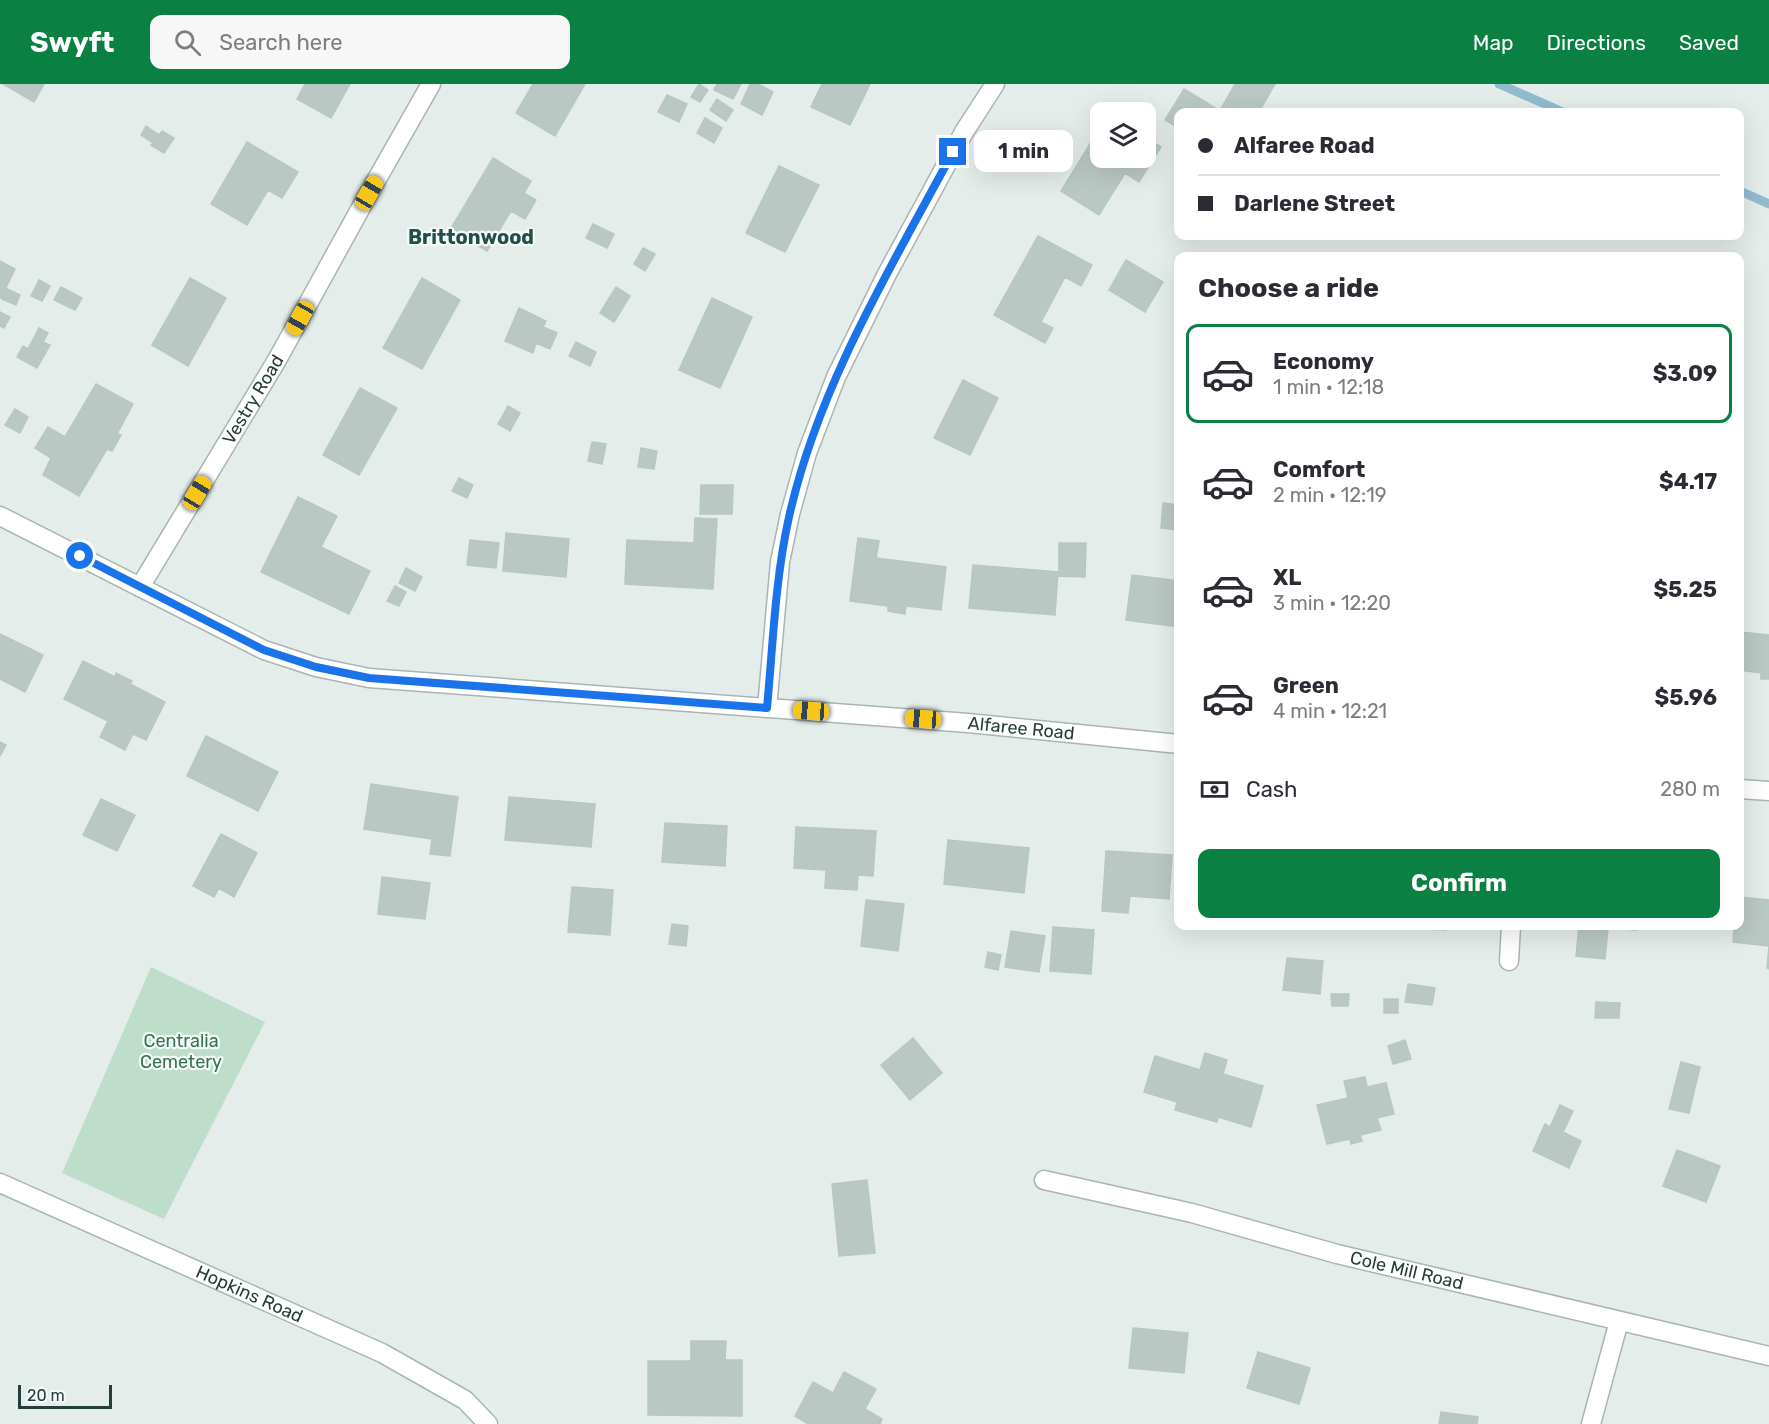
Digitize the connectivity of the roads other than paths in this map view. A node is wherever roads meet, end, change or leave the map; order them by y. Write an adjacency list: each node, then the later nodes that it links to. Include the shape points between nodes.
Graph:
1 (431, 84): 4 (street, Vestry Road, via 277,360)
2 (995, 84): 5 (street, via 964,132 887,274 836,377 807,453 780,562)
3 (0, 516): 4 (street, Alfaree Road)
4 (140, 587): 5 (street, Alfaree Road, via 264,650 348,674)
5 (767, 708): 6 (street, Alfaree Road)
6 (1174, 744)
7 (1744, 789): 8 (street)
8 (1769, 791)
9 (1511, 930): 10 (street)
10 (1509, 961)
11 (1044, 1180): 13 (street, Cole Mill Road, via 1192,1213 1338,1254)
12 (0, 1184): 15 (street, Hopkins Road, via 382,1353 465,1400)
13 (1619, 1321): 14 (street, Cole Mill Road); 16 (street)
14 (1769, 1356)
15 (488, 1424)
16 (1591, 1424)

